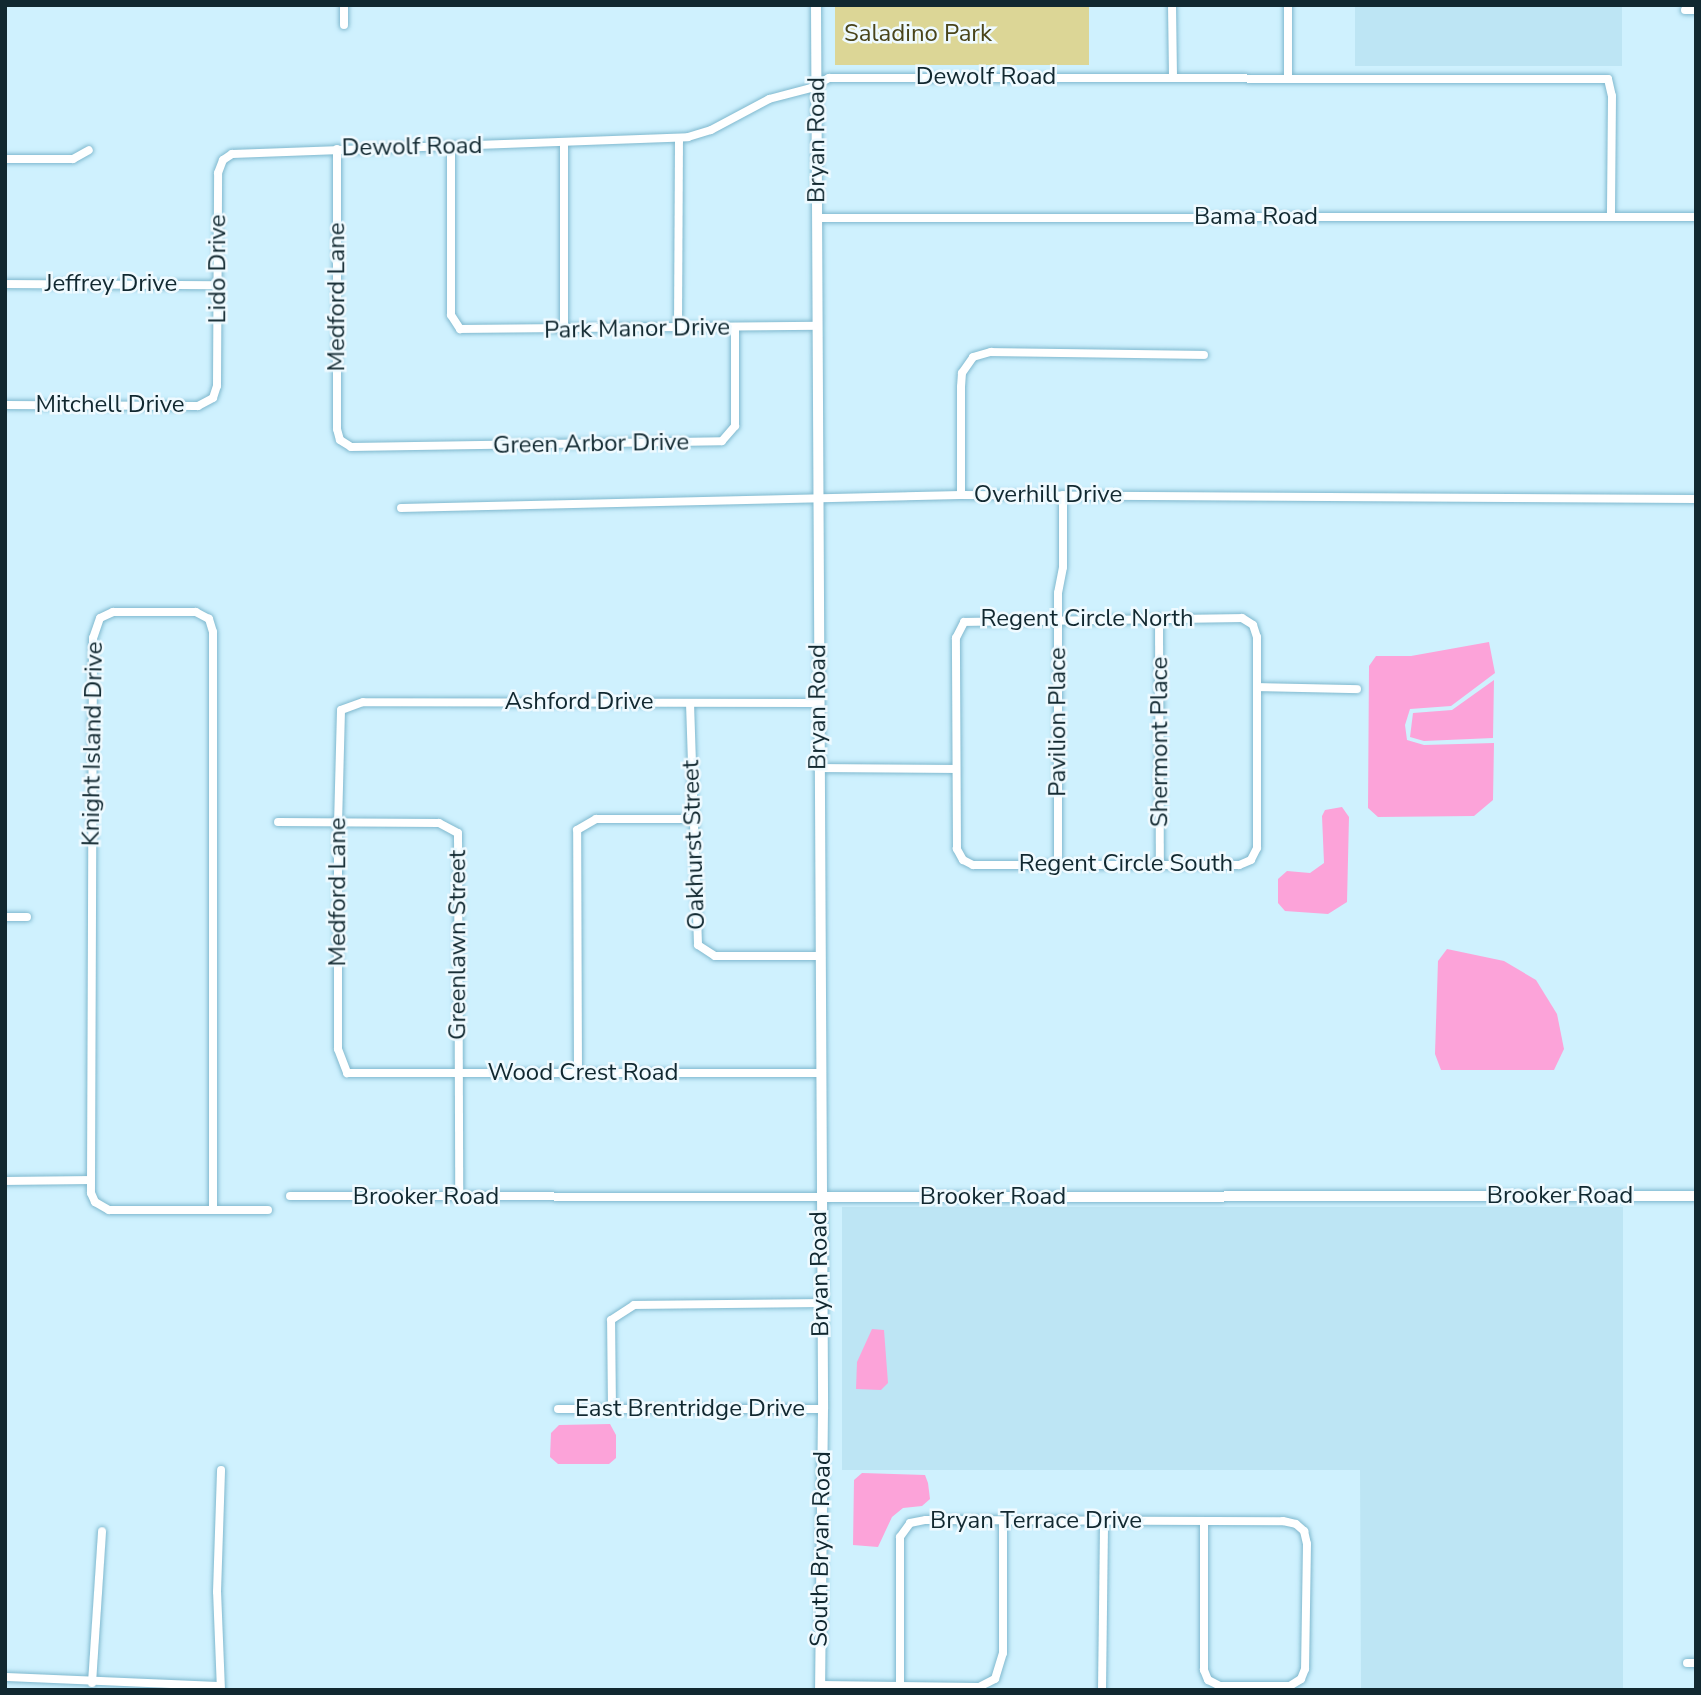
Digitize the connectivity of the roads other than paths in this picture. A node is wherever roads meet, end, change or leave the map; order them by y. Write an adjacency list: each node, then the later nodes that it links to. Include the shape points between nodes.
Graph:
1 (344, 5): 7 (street)
2 (816, 5): 10 (street, Bryan Road)
3 (1172, 5): 8 (street)
4 (1287, 5): 9 (street)
5 (1685, 10): 6 (street)
6 (1696, 10)
7 (344, 25)
8 (1172, 76): 9 (street, Dewolf Road); 10 (street, Dewolf Road, via 829,78)
9 (1288, 76): 18 (street, Dewolf Road, via 1608,79 1612,96)
10 (817, 85): 11 (street, Dewolf Road, via 769,99 704,133); 20 (street, Bryan Road)
11 (678, 138): 12 (street, Dewolf Road); 25 (street)
12 (564, 143): 13 (street, Dewolf Road); 26 (street)
13 (450, 146): 14 (street, Dewolf Road); 26 (street, Park Manor Drive, via 451,315 457,328 470,332)
14 (337, 149): 16 (street, Dewolf Road); 30 (street, Medford Lane, via 337,429)
15 (89, 150): 17 (street, via 73,159)
16 (241, 152): 22 (street, Lido Drive, via 225,158 219,168)
17 (5, 159)
18 (1611, 216): 19 (street, Bama Road); 20 (street, Bama Road)
19 (1696, 217)
20 (817, 218): 23 (street, Bryan Road)
21 (5, 284): 22 (street, Jeffrey Drive)
22 (217, 285): 28 (street, Lido Drive, via 217,386)
23 (817, 326): 24 (street, Park Manor Drive); 33 (street, Bryan Road)
24 (736, 327): 25 (street, Park Manor Drive); 30 (street, Green Arbor Drive, via 735,426 722,441 360,448)
25 (678, 329): 26 (street, Park Manor Drive)
26 (564, 331)
27 (1204, 355): 31 (street, via 991,352 973,356 962,373)
28 (213, 398): 29 (street, Mitchell Drive, via 198,406)
29 (5, 405)
30 (343, 443)
31 (961, 495): 32 (street, Overhill Drive); 33 (street, Overhill Drive)
32 (1063, 495): 34 (street, Overhill Drive); 37 (street, Pavilion Place)
33 (818, 497): 35 (street, Overhill Drive, via 800,501); 41 (street, Bryan Road)
34 (1696, 499)
35 (401, 508)
36 (1159, 618): 37 (street, Regent Circle North); 38 (street, Regent Circle North, via 1249,621 1256,631); 49 (street, Shermont Place)
37 (1058, 619): 44 (street, Regent Circle North, via 970,619 960,626 956,638); 48 (street, Pavilion Place)
38 (1258, 687): 39 (street); 49 (street, Regent Circle South, via 1255,854 1239,865)
39 (1357, 689)
40 (690, 703): 41 (street, Ashford Drive); 42 (street, Ashford Drive, via 363,702); 45 (street, Oakhurst Street)
41 (818, 703): 43 (street, Bryan Road)
42 (341, 710): 46 (street, Medford Lane)
43 (818, 768): 44 (street); 52 (street, Bryan Road)
44 (956, 769): 48 (street, Regent Circle South, via 957,849 963,860 973,865)
45 (692, 819): 52 (street, Oakhurst Street, via 700,950 715,956); 55 (street, via 596,819 576,830)
46 (338, 821): 47 (street, Greenlawn Street); 53 (street, Medford Lane, via 338,1049); 54 (street, Greenlawn Street, via 439,823 458,833)
47 (278, 822)
48 (1058, 865): 49 (street, Regent Circle South)
49 (1160, 865)
50 (5, 917): 51 (street)
51 (27, 917)
52 (819, 956): 56 (street, Bryan Road)
53 (347, 1073): 54 (street, Wood Crest Road)
54 (458, 1073): 55 (street, Wood Crest Road); 62 (street, Greenlawn Street)
55 (578, 1073): 56 (street, Wood Crest Road)
56 (819, 1073): 61 (street, Bryan Road)
57 (90, 1180): 58 (street); 63 (street, Knight Island Drive, via 95,1202 109,1210); 63 (street, Knight Island Drive, via 96,625 113,612 196,612 209,619 214,632)
58 (5, 1181)
59 (290, 1196): 62 (street, Brooker Road)
60 (1696, 1196): 61 (street, Brooker Road)
61 (820, 1197): 62 (street, Brooker Road); 65 (street, Bryan Road)
62 (459, 1198)
63 (214, 1210): 64 (street, Knight Island Drive)
64 (268, 1210)
65 (820, 1303): 67 (street, via 634,1305 611,1320); 68 (street, Bryan Road)
66 (558, 1409): 67 (street, East Brentridge Drive)
67 (612, 1409): 68 (street, East Brentridge Drive)
68 (823, 1409): 76 (street, South Bryan Road)
69 (221, 1470): 78 (street, via 217,1592)
70 (1003, 1522): 71 (street, Bryan Terrace Drive); 77 (street, via 999,1674 983,1686); 77 (street, Bryan Terrace Drive, via 916,1521 902,1531)
71 (1104, 1522): 72 (street, Bryan Terrace Drive); 79 (street)
72 (1204, 1522): 72 (street, Bryan Terrace Drive, via 1283,1521 1304,1531 1305,1669 1301,1679 1290,1686 1220,1686 1209,1680 1204,1670)
73 (102, 1531): 75 (street)
74 (5, 1677): 75 (street)
75 (92, 1683): 78 (street)
76 (820, 1687): 77 (street)
77 (900, 1687)
78 (221, 1688)
79 (1102, 1690)

